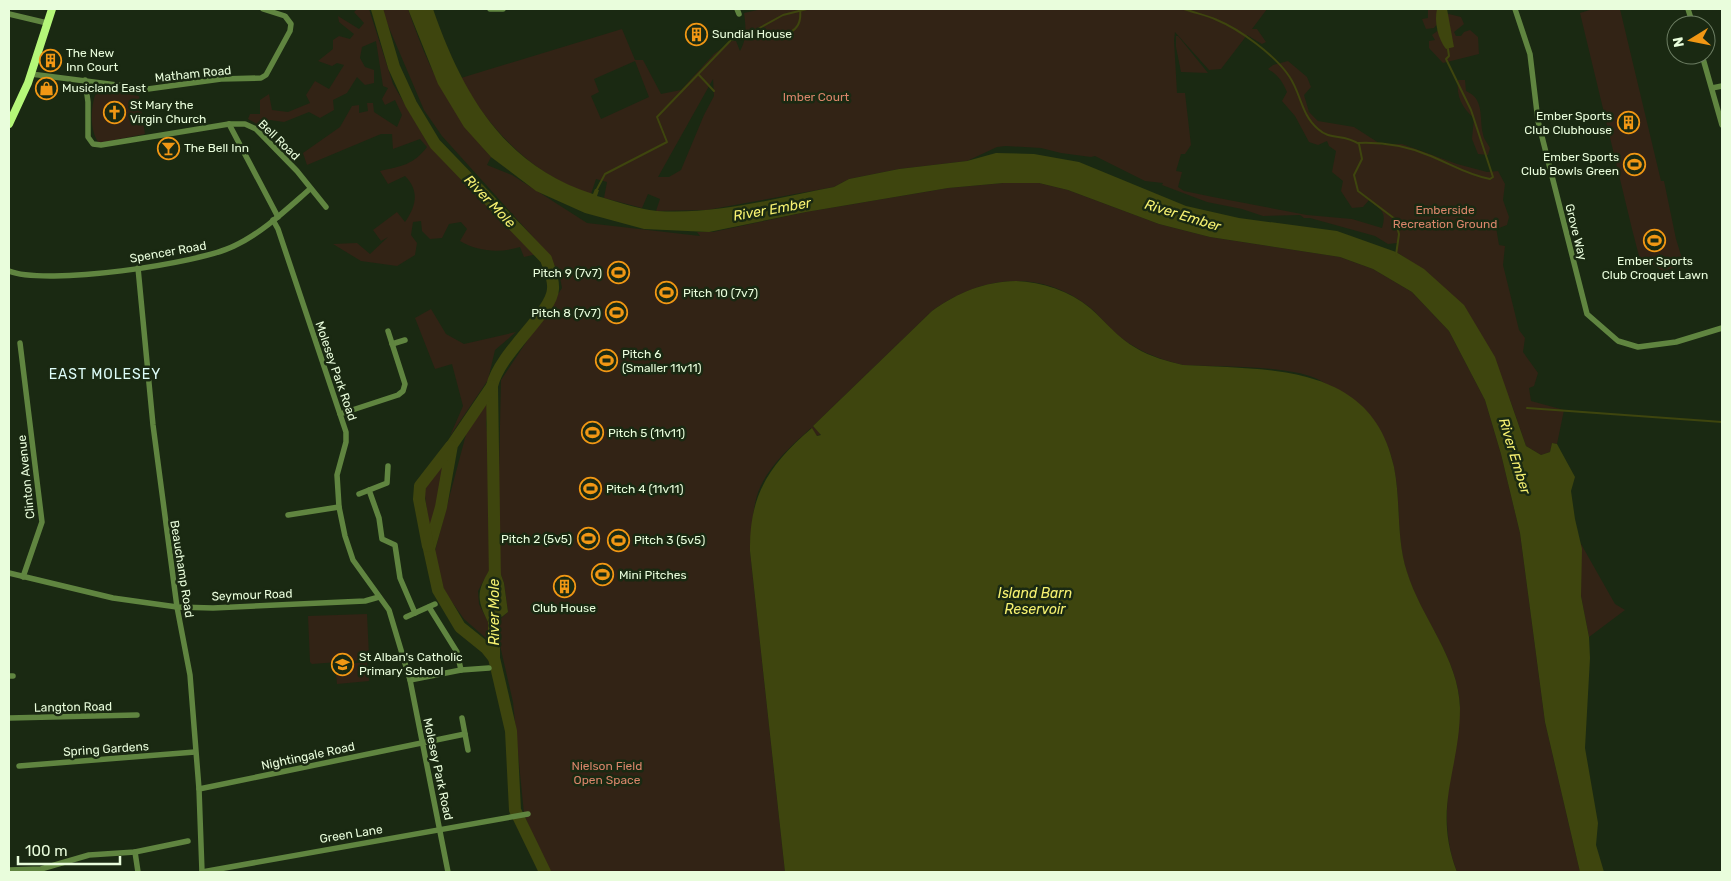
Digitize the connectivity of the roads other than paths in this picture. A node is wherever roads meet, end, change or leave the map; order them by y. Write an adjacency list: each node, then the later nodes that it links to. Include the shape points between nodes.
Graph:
1 (52, 9): 7 (main road)
2 (263, 9): 10 (street, Matham Road, via 285,16 291,24 266,75 261,78 222,78 148,89)
3 (490, 9): 4 (street)
4 (503, 9)
5 (1516, 9): 22 (street, Grove Way, via 1530,54 1538,121 1587,314 1618,341 1638,347 1676,342)
6 (9, 14): 7 (street)
7 (47, 23): 9 (main road)
8 (1705, 65): 12 (street)
9 (30, 74): 10 (street, Matham Road); 13 (main road)
10 (85, 80): 15 (street, Bell Road, via 91,143 101,145)
11 (1722, 86): 12 (street)
12 (1712, 88): 16 (street)
13 (11, 114): 14 (main road)
14 (9, 124)
15 (229, 124): 17 (street, Bell Road, via 245,124 256,129); 19 (street, Molesey Park Road)
16 (1722, 125)
17 (310, 189): 18 (street, Bell Road); 19 (street, Spencer Road)
18 (326, 207)
19 (275, 219): 20 (street, Spencer Road, via 234,246 206,256); 27 (street, Molesey Park Road)
20 (138, 268): 21 (street, Spencer Road, via 53,277); 36 (street, Beauchamp Road, via 152,425)
21 (9, 271)
22 (1722, 328)
23 (388, 331): 26 (street)
24 (405, 340): 26 (street)
25 (20, 343): 34 (street, Clinton Avenue, via 42,522)
26 (392, 344): 27 (street, via 405,384 403,391)
27 (340, 414): 31 (street, Molesey Park Road, via 346,442 337,475)
28 (388, 466): 29 (street, via 387,483)
29 (370, 490): 30 (street); 37 (street, via 382,539 395,545 400,578)
30 (359, 494)
31 (339, 507): 32 (street); 35 (street, Molesey Park Road, via 353,560)
32 (288, 515)
33 (9, 573): 34 (street, Seymour Road)
34 (23, 577): 36 (street, Seymour Road, via 113,598)
35 (378, 597): 36 (street, Seymour Road, via 365,601); 41 (street, Molesey Park Road, via 389,610)
36 (177, 607): 48 (street, Beauchamp Road, via 190,675)
37 (415, 613): 38 (street); 40 (street, via 432,606 456,652)
38 (406, 617)
39 (489, 668): 40 (street)
40 (460, 670): 41 (street)
41 (410, 680): 46 (street, Molesey Park Road)
42 (137, 715): 43 (street, Langton Road)
43 (9, 718)
44 (462, 718): 45 (street)
45 (465, 734): 46 (street, Nightingale Road); 47 (street)
46 (420, 742): 50 (street, Nightingale Road); 52 (street, Molesey Park Road)
47 (468, 750)
48 (196, 752): 49 (street, Spring Gardens); 50 (street, Beauchamp Road)
49 (19, 766)
50 (199, 789): 57 (street, Beauchamp Road)
51 (526, 814): 52 (street, Green Lane)
52 (441, 829): 57 (street, Green Lane); 58 (street, Molesey Park Road)
53 (188, 840): 54 (street)
54 (135, 852): 55 (street, via 89,855 41,869); 56 (street)
55 (9, 870)
56 (138, 872)
57 (202, 872)
58 (448, 872)

